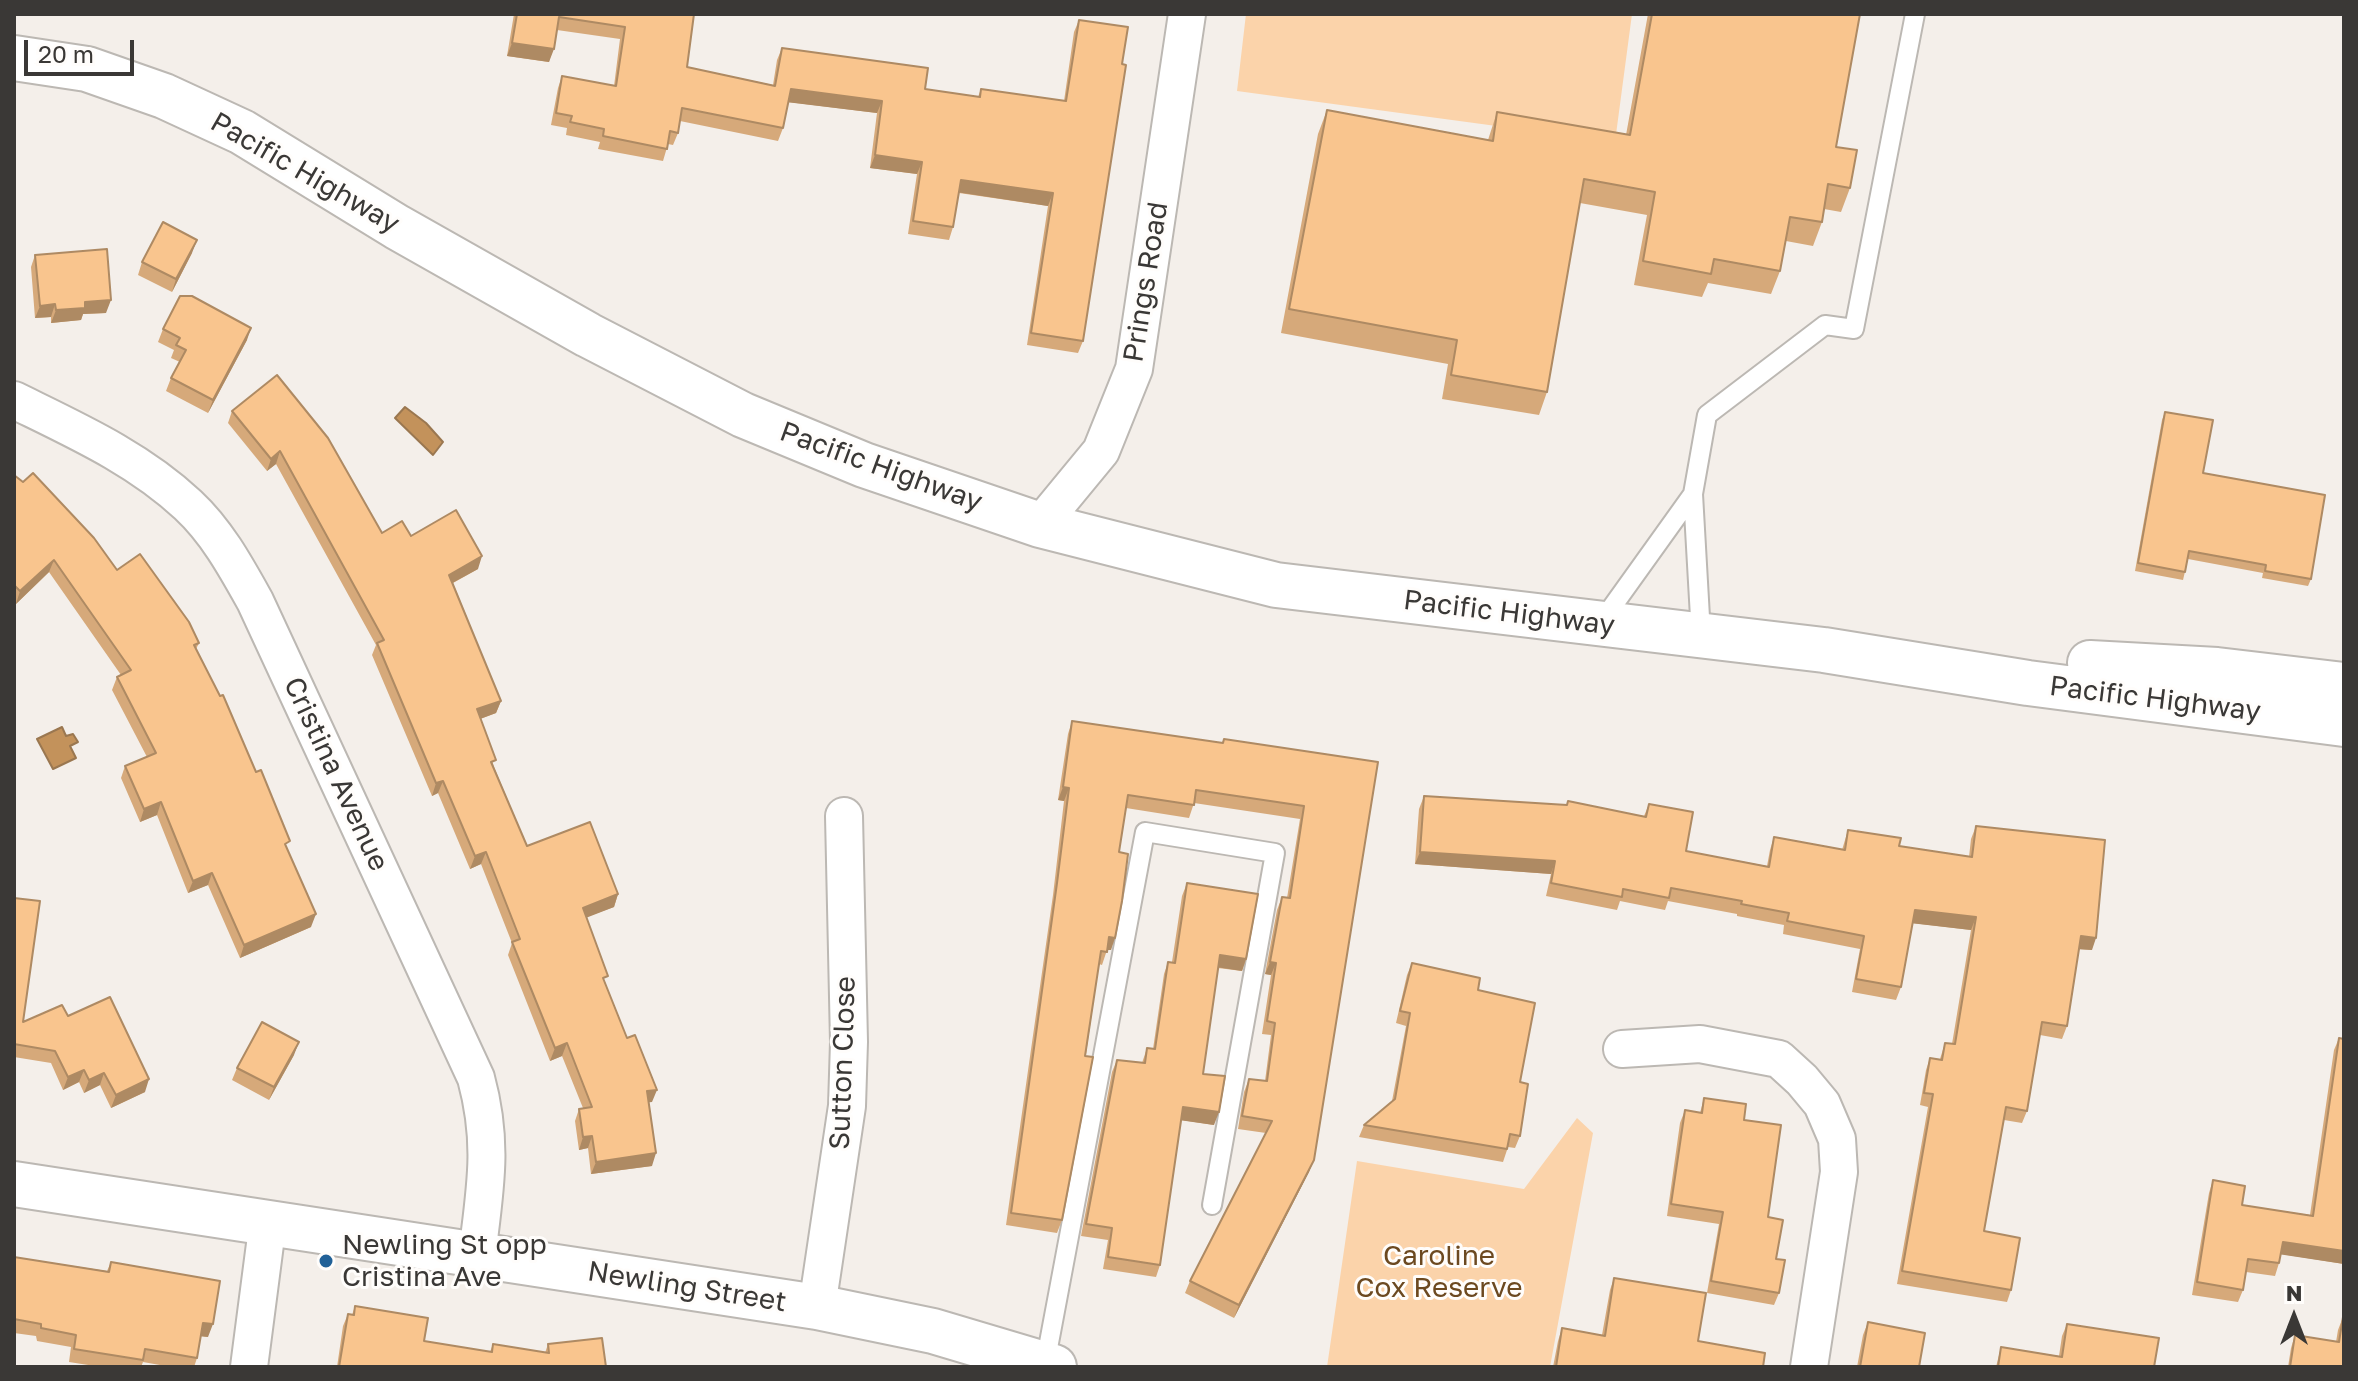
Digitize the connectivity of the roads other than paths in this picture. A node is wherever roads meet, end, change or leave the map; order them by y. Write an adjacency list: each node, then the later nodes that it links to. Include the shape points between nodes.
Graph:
1 (1187, 14): 6 (street, Prings Road, via 1134,369 1101,451)
2 (1915, 14): 5 (lane, via 1854,329 1825,325 1707,415)
3 (14, 58): 6 (main road, Pacific Highway, via 87,69 164,96 242,132 574,328 743,415 864,465)
4 (14, 400): 17 (street, Cristina Avenue, via 104,445 189,506 225,549 255,601 476,1078 488,1135)
5 (1693, 494): 7 (lane); 8 (lane)
6 (1040, 525): 7 (main road, Pacific Highway, via 1276,585)
7 (1600, 623): 8 (main road, Pacific Highway)
8 (1701, 635): 9 (main road, Pacific Highway)
9 (1824, 650): 10 (main road, Pacific Highway, via 2217,670); 11 (main road, Pacific Highway)
10 (2344, 685)
11 (2344, 724)
12 (844, 816): 18 (street, Sutton Close, via 847,1106)
13 (1622, 1049): 21 (street, via 1700,1044 1779,1059 1822,1104 1837,1139 1839,1172)
14 (14, 1184): 16 (main road, Newling Street)
15 (1212, 1205): 19 (lane, via 1275,853 1145,832)
16 (268, 1221): 17 (main road, Newling Street); 20 (street)
17 (477, 1255): 18 (main road, Newling Street)
18 (817, 1307): 19 (main road, Newling Street, via 933,1331)
19 (1050, 1365)
20 (249, 1367)
21 (1809, 1367)

